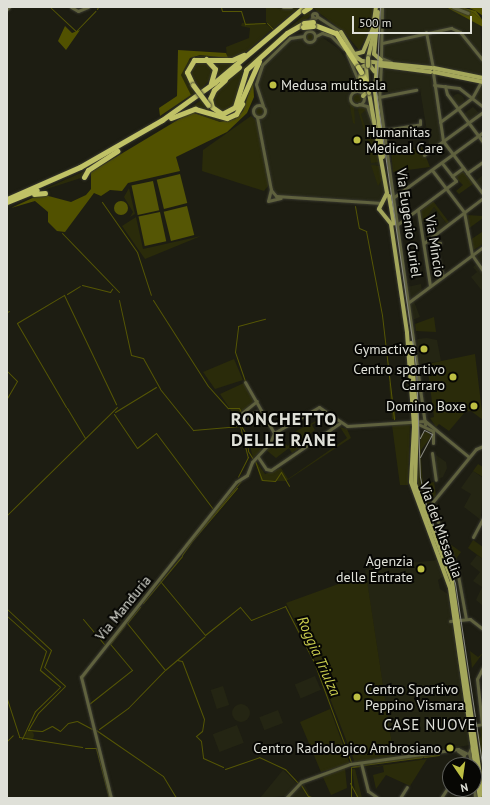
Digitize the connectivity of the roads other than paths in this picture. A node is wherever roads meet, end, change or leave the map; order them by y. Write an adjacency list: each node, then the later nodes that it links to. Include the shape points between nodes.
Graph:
1 (10, 7): 9 (street)
2 (71, 7): 3 (street, via 78,10)
3 (88, 7)
4 (283, 7): 5 (street)
5 (291, 7)
6 (310, 7): 10 (highway, bridge); 13 (street)
7 (382, 7): 20 (street)
8 (453, 7): 12 (street)
9 (7, 9)
10 (304, 9): 13 (street); 21 (highway); 31 (highway)
11 (377, 9): 15 (main road, Via Eugenio Curiel); 27 (main road, Via Eugenio Curiel); 28 (main road, via 375,56)
12 (468, 13)
13 (313, 22): 14 (highway, bridge); 16 (street); 18 (street); 19 (street); 23 (highway, via 333,34); 24 (highway, via 335,29); 39 (highway, via 336,33)
14 (303, 25): 29 (highway, via 289,34); 29 (highway, via 287,33)
15 (373, 28): 22 (main road); 27 (main road, Via Eugenio Curiel)
16 (341, 32): 22 (main road, via 355,50); 24 (main road)
17 (426, 32): 20 (street); 26 (street, via 444,28 457,31); 30 (street)
18 (304, 36): 19 (street, via 310,43); 48 (street, via 290,38 264,62 257,79)
19 (316, 36): 23 (street, via 322,33 331,36)
20 (382, 43): 28 (street, via 381,58)
21 (259, 44): 25 (highway, via 232,60); 47 (highway)
22 (364, 48): 24 (main road, via 361,53)
23 (345, 51): 38 (street)
24 (355, 54): 27 (main road)
25 (199, 58): 47 (highway, via 211,62 216,72 214,80); 56 (highway, bridge, via 188,68 193,85 208,105 224,116)
26 (483, 60)
27 (372, 63): 28 (main road); 28 (street); 32 (street, Via Eugenio Curiel); 34 (main road); 34 (main road); 38 (main road, via 360,70); 39 (main road, Via Eugenio Curiel)
28 (392, 64): 30 (main road); 32 (street)
29 (250, 70): 33 (highway); 36 (highway)
30 (433, 70): 35 (main road); 40 (street)
31 (233, 72): 45 (highway, via 212,92 212,107 219,113 230,112 236,106); 61 (highway)
32 (380, 74): 50 (street, Via Eugenio Curiel)
33 (249, 78): 42 (highway); 61 (highway, via 241,105 233,116 222,118 195,109)
34 (375, 78): 37 (main road)
35 (482, 81): 51 (street)
36 (239, 82): 42 (highway, via 241,90); 45 (highway)
37 (374, 83): 49 (main road); 75 (main road)
38 (360, 84): 44 (street)
39 (369, 85): 46 (main road, Via Eugenio Curiel, bridge)
40 (434, 85): 41 (street); 64 (street)
41 (445, 86): 51 (street, via 459,88); 57 (street)
42 (245, 90): 56 (highway)
43 (416, 90): 50 (street)
44 (358, 91): 49 (street); 52 (street, via 351,98)
45 (239, 92): 56 (highway)
46 (370, 92): 75 (main road, Via Eugenio Curiel); 91 (main road, Via Eugenio Curiel, via 387,193)
47 (198, 95): 90 (highway, via 107,153)
48 (257, 95): 53 (street); 54 (street)
49 (363, 96): 52 (street)
50 (379, 97): 66 (street, Via Eugenio Curiel)
51 (472, 98): 55 (street); 57 (street)
52 (359, 104): 69 (street, via 368,108)
53 (255, 106): 54 (street); 59 (street)
54 (263, 106): 60 (street, via 265,112)
55 (483, 107)
56 (237, 109)
57 (458, 109): 64 (street); 65 (street)
58 (483, 112): 65 (street)
59 (257, 116): 60 (street); 63 (street)
60 (261, 117): 63 (street)
61 (171, 118): 72 (highway)
62 (420, 120): 66 (street, via 420,124)
63 (259, 121): 85 (street)
64 (440, 122): 70 (street)
65 (468, 123): 68 (street); 70 (street)
66 (384, 130): 87 (street, Via Eugenio Curiel)
67 (483, 132): 68 (street)
68 (478, 136): 71 (street); 73 (street)
69 (377, 140)
70 (443, 141): 73 (street); 74 (street)
71 (483, 142)
72 (118, 151): 82 (highway, via 88,170); 90 (highway)
73 (453, 154): 77 (street); 78 (street)
74 (424, 155)
75 (383, 157): 92 (main road, Via Eugenio Curiel)
76 (483, 162): 80 (street)
77 (442, 163): 79 (street); 81 (street)
78 (463, 168): 80 (street); 81 (street)
79 (432, 170): 83 (street); 87 (street)
80 (467, 173): 86 (street)
81 (452, 176): 83 (street, via 456,181)
82 (84, 177)
83 (447, 188): 94 (street); 95 (street)
84 (45, 193): 90 (highway)
85 (271, 193): 88 (street); 88 (street, via 268,201)
86 (483, 194)
87 (394, 197): 97 (street, Via Eugenio Curiel)
88 (276, 198): 91 (street)
89 (483, 198): 95 (street)
90 (7, 201)
91 (381, 204): 92 (main road); 96 (main road, Via dei Missaglia)
92 (390, 204): 93 (main road, Via dei Missaglia)
93 (391, 210): 96 (main road); 111 (main road, Via dei Missaglia, via 411,343)
94 (418, 210): 97 (street); 99 (street, Via Mincio)
95 (464, 212): 98 (street); 101 (street)
96 (384, 214): 111 (main road, Via dei Missaglia, via 392,224)
97 (398, 224): 105 (street, Via Eugenio Curiel)
98 (432, 237): 99 (street); 103 (street)
99 (424, 243): 104 (street, Via Mincio)
100 (483, 247): 101 (street)
101 (472, 255): 102 (street); 103 (street)
102 (483, 271)
103 (443, 276): 104 (street)
104 (430, 286): 105 (street)
105 (409, 302): 113 (street, Via Eugenio Curiel)
106 (245, 382): 107 (street)
107 (257, 401): 108 (street); 114 (street)
108 (247, 412): 110 (street); 110 (street, via 241,414 245,420)
109 (256, 412): 110 (street)
110 (250, 416)
111 (416, 422): 112 (street, via 349,426); 113 (street); 124 (main road, Via dei Missaglia, via 412,487 443,562)
112 (340, 423): 114 (street, Via Manduria, via 320,407 313,408); 118 (street, via 271,470 266,469)
113 (426, 423): 117 (street, via 437,434)
114 (274, 433): 118 (street, Via Manduria)
115 (483, 446): 117 (street)
116 (432, 453): 119 (street)
117 (469, 456): 122 (street, via 432,504 457,570)
118 (255, 458): 135 (street, Via Manduria, via 247,475 236,482 81,677)
119 (436, 480)
120 (483, 518): 121 (street)
121 (473, 537)
122 (466, 619): 124 (street); 125 (street)
123 (450, 621): 124 (street)
124 (457, 621): 127 (main road, Via dei Missaglia); 127 (main road, Via dei Missaglia)
125 (483, 629)
126 (483, 667): 128 (street, via 476,679)
127 (469, 703): 129 (main road, Via dei Missaglia)
128 (483, 724): 129 (street)
129 (473, 726): 130 (main road, Via dei Missaglia); 134 (main road, Via dei Missaglia)
130 (473, 740): 131 (street); 139 (main road, Via dei Missaglia)
131 (467, 757): 132 (street, via 454,750)
132 (361, 763): 136 (street, via 299,783); 137 (street, via 368,792)
133 (407, 788): 138 (street)
134 (483, 795)
135 (111, 798)
136 (286, 798)
137 (378, 798)
138 (400, 798)
139 (480, 798)

